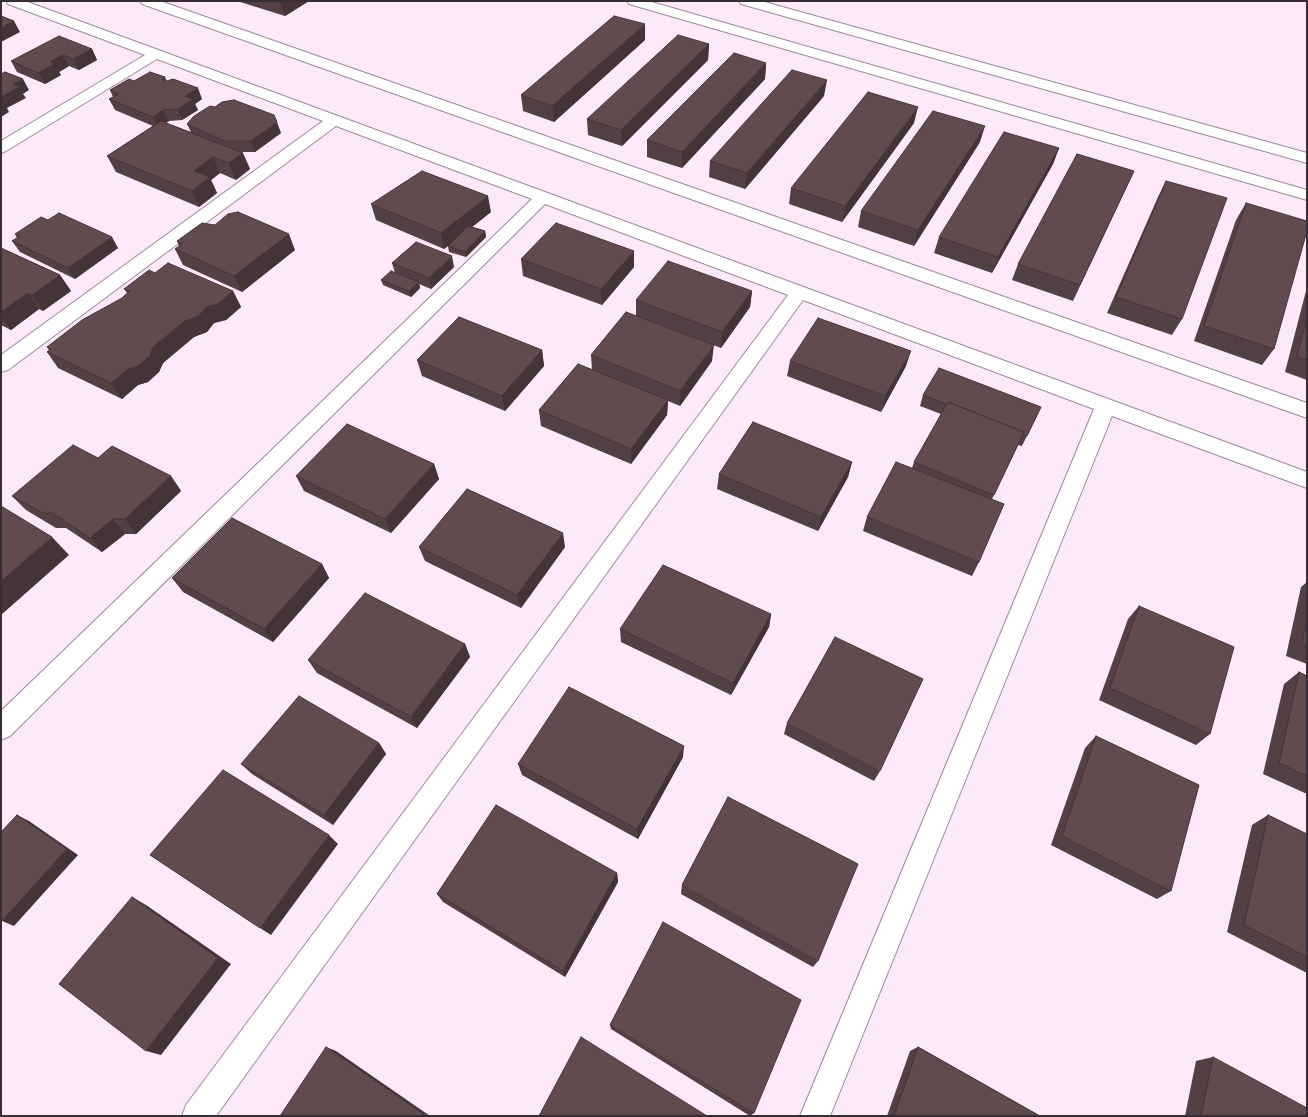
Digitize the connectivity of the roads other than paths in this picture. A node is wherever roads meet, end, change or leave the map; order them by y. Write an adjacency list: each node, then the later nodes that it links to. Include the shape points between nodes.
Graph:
1 (13, 1): 5 (street)
2 (147, 1): 14 (street)
3 (634, 1): 9 (street)
4 (746, 1): 8 (street)
5 (156, 54): 6 (street); 7 (street)
6 (334, 120): 10 (street); 12 (street)
7 (1, 148)
8 (1307, 158)
9 (1307, 195)
10 (543, 197): 11 (street); 16 (street)
11 (800, 292): 13 (street); 17 (street)
12 (1, 365)
13 (1106, 405): 15 (street); 18 (street)
14 (1307, 411)
15 (1307, 480)
16 (1, 728)
17 (197, 1116)
18 (816, 1116)

